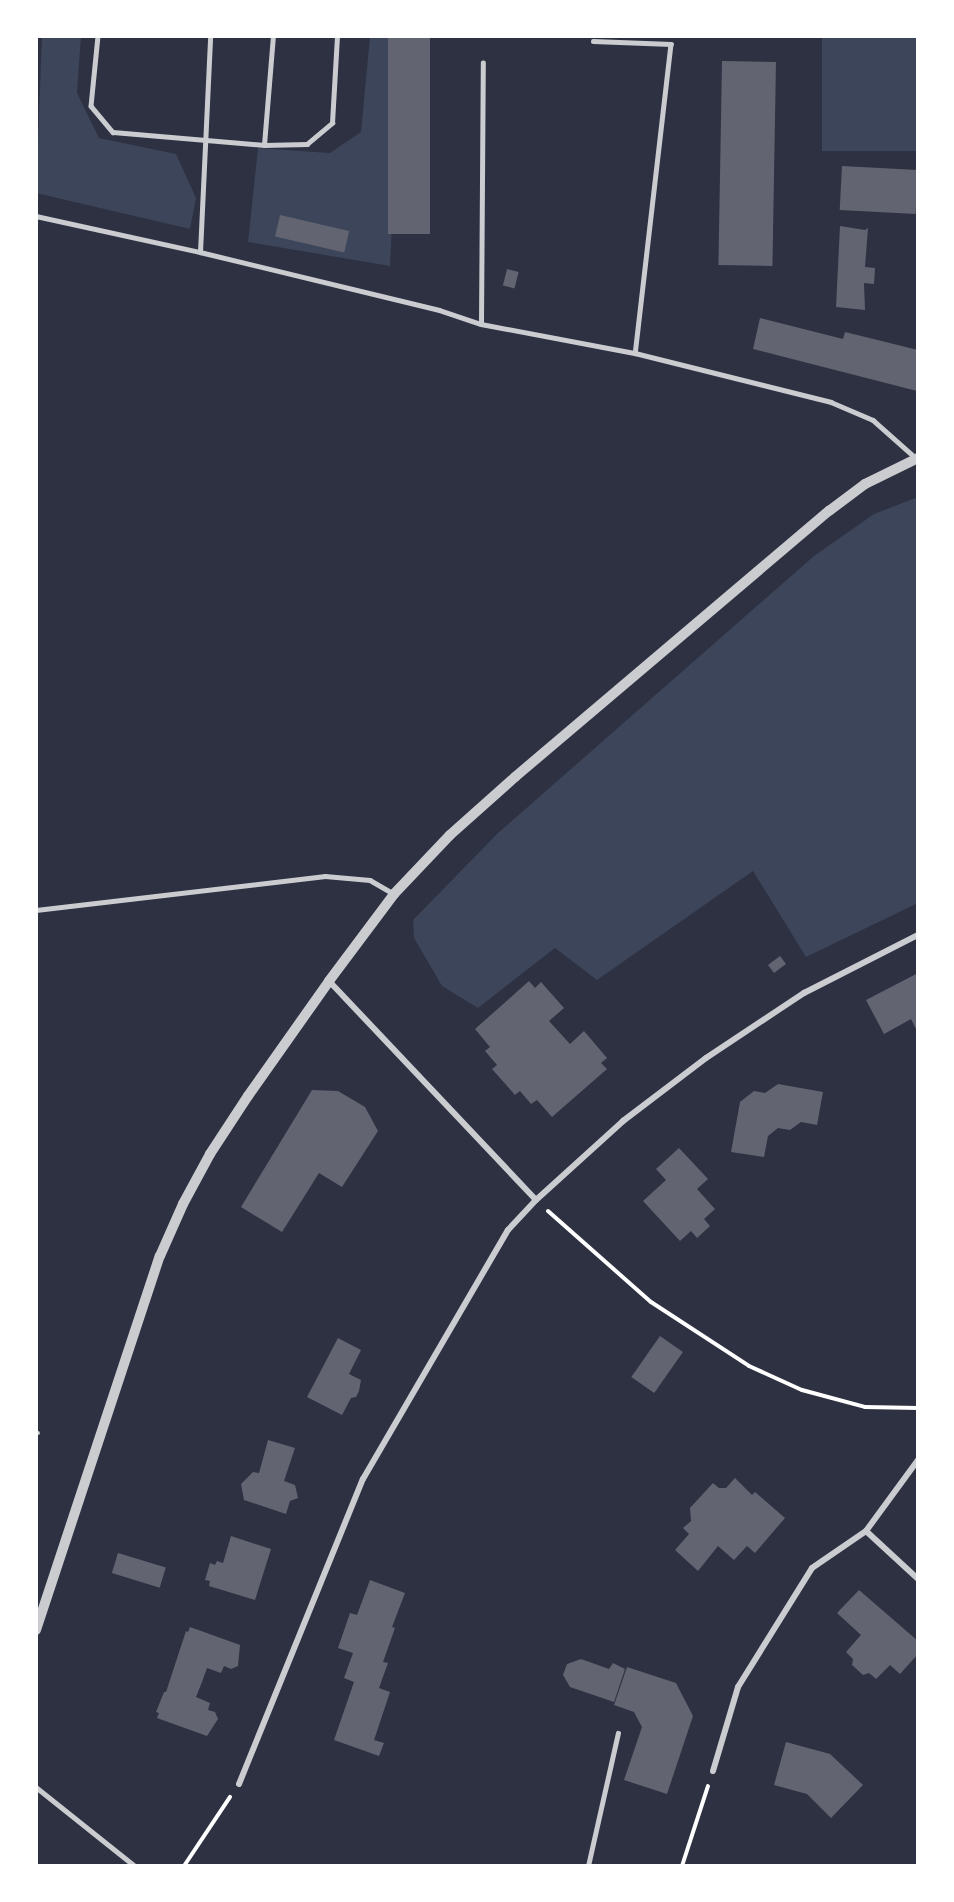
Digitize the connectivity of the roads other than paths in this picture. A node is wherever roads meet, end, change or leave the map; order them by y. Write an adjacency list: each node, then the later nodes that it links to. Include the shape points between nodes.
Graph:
1 (98, 36): 7 (lane, via 91,106 113,132)
2 (210, 36): 7 (lane)
3 (273, 36): 8 (lane)
4 (337, 36): 8 (lane, via 332,123 307,144)
5 (593, 41): 12 (lane, via 670,44)
6 (483, 63): 11 (lane)
7 (204, 141): 8 (lane); 10 (lane)
8 (264, 145)
9 (36, 216): 10 (lane)
10 (200, 252): 11 (lane, via 439,310)
11 (481, 324): 12 (lane)
12 (635, 353): 13 (lane, via 831,402 873,420)
13 (917, 459): 14 (street, via 865,484 829,511 515,777)
14 (394, 894): 15 (lane, via 370,880 325,876); 17 (street)
15 (36, 910)
16 (918, 935): 18 (street, via 804,993 706,1058 623,1120)
17 (329, 981): 18 (street); 22 (street, via 210,1154 183,1204 160,1256)
18 (536, 1200): 25 (street, via 508,1230 363,1479)
19 (918, 1460): 20 (street)
20 (866, 1531): 21 (street); 24 (street, via 812,1568 738,1687)
21 (918, 1579)
22 (36, 1630)
23 (618, 1733): 28 (lane)
24 (713, 1771)
25 (239, 1784)
26 (36, 1787): 27 (lane)
27 (135, 1866)
28 (588, 1866)

